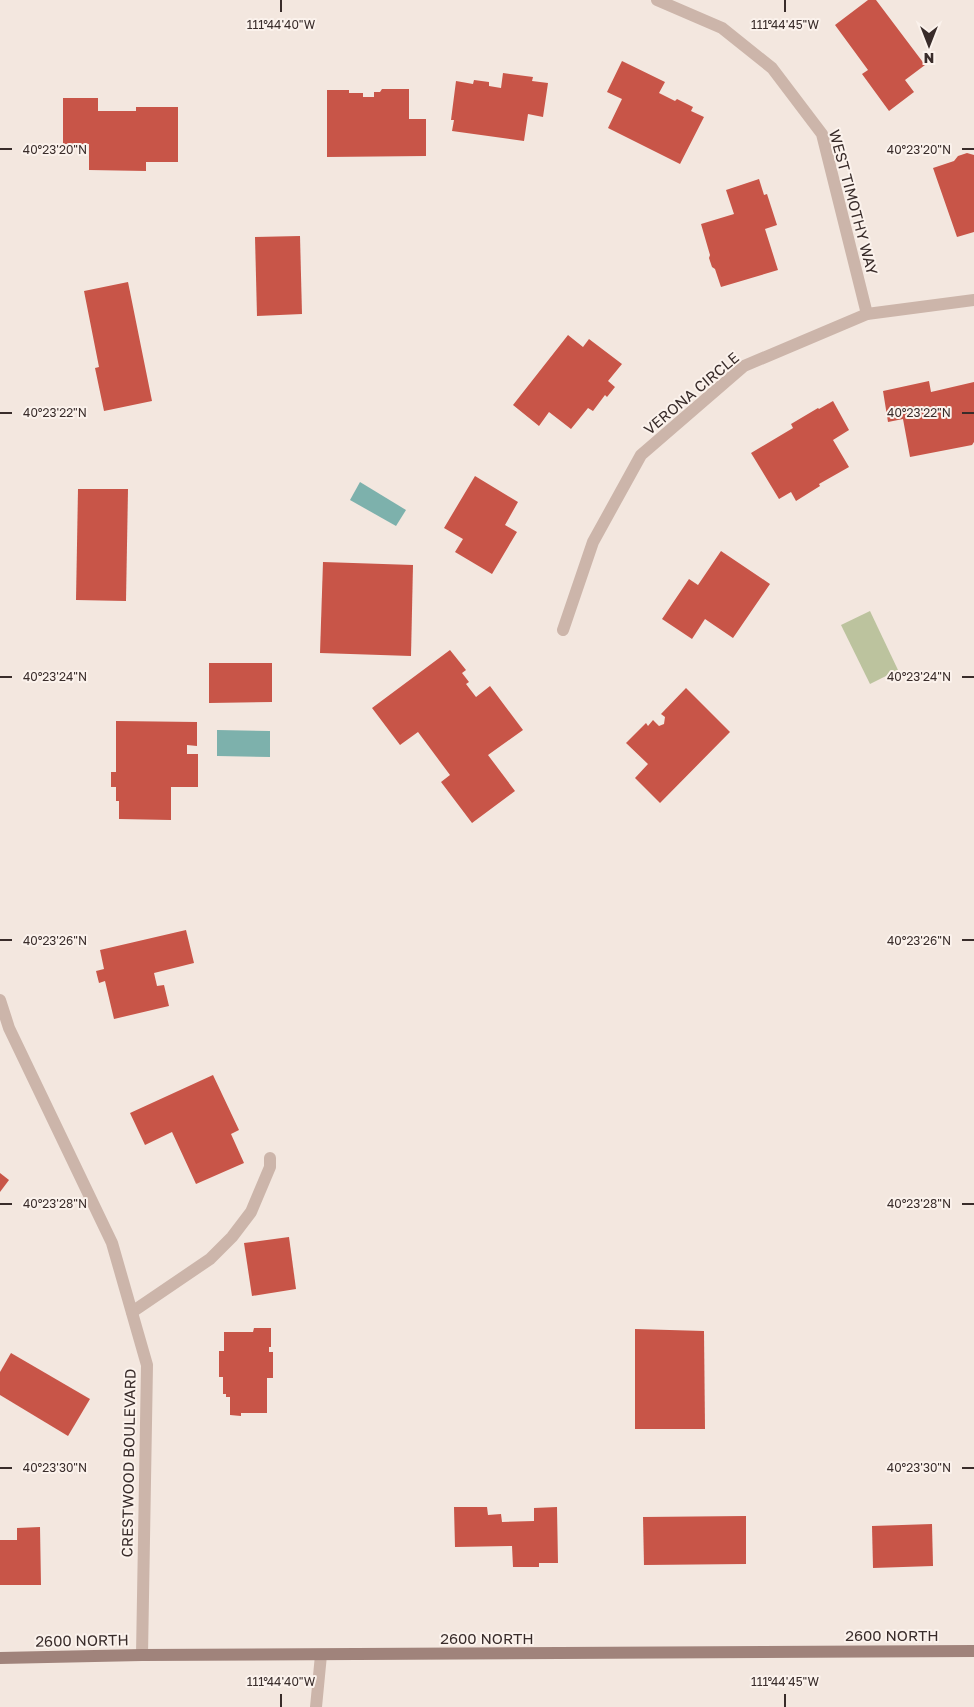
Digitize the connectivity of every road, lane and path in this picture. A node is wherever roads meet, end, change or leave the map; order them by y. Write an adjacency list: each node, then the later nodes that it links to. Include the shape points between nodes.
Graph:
1 (657, 0): 3 (street, WEST TIMOTHY WAY, via 722,28 772,68 822,134)
2 (974, 300): 3 (street, VERONA CIRCLE)
3 (867, 314): 4 (street, VERONA CIRCLE, via 744,366 641,456 593,542)
4 (564, 630)
5 (0, 1000): 7 (street, CRESTWOOD BOULEVARD, via 9,1028 112,1243)
6 (270, 1158): 7 (street, via 270,1167 251,1212 232,1237 210,1260)
7 (132, 1312): 9 (street, CRESTWOOD BOULEVARD, via 146,1365)
8 (974, 1651): 10 (street, 2600 NORTH)
9 (142, 1655): 10 (street, 2600 NORTH); 11 (street, 2600 NORTH)
10 (321, 1655): 12 (street)
11 (0, 1658)
12 (316, 1707)

